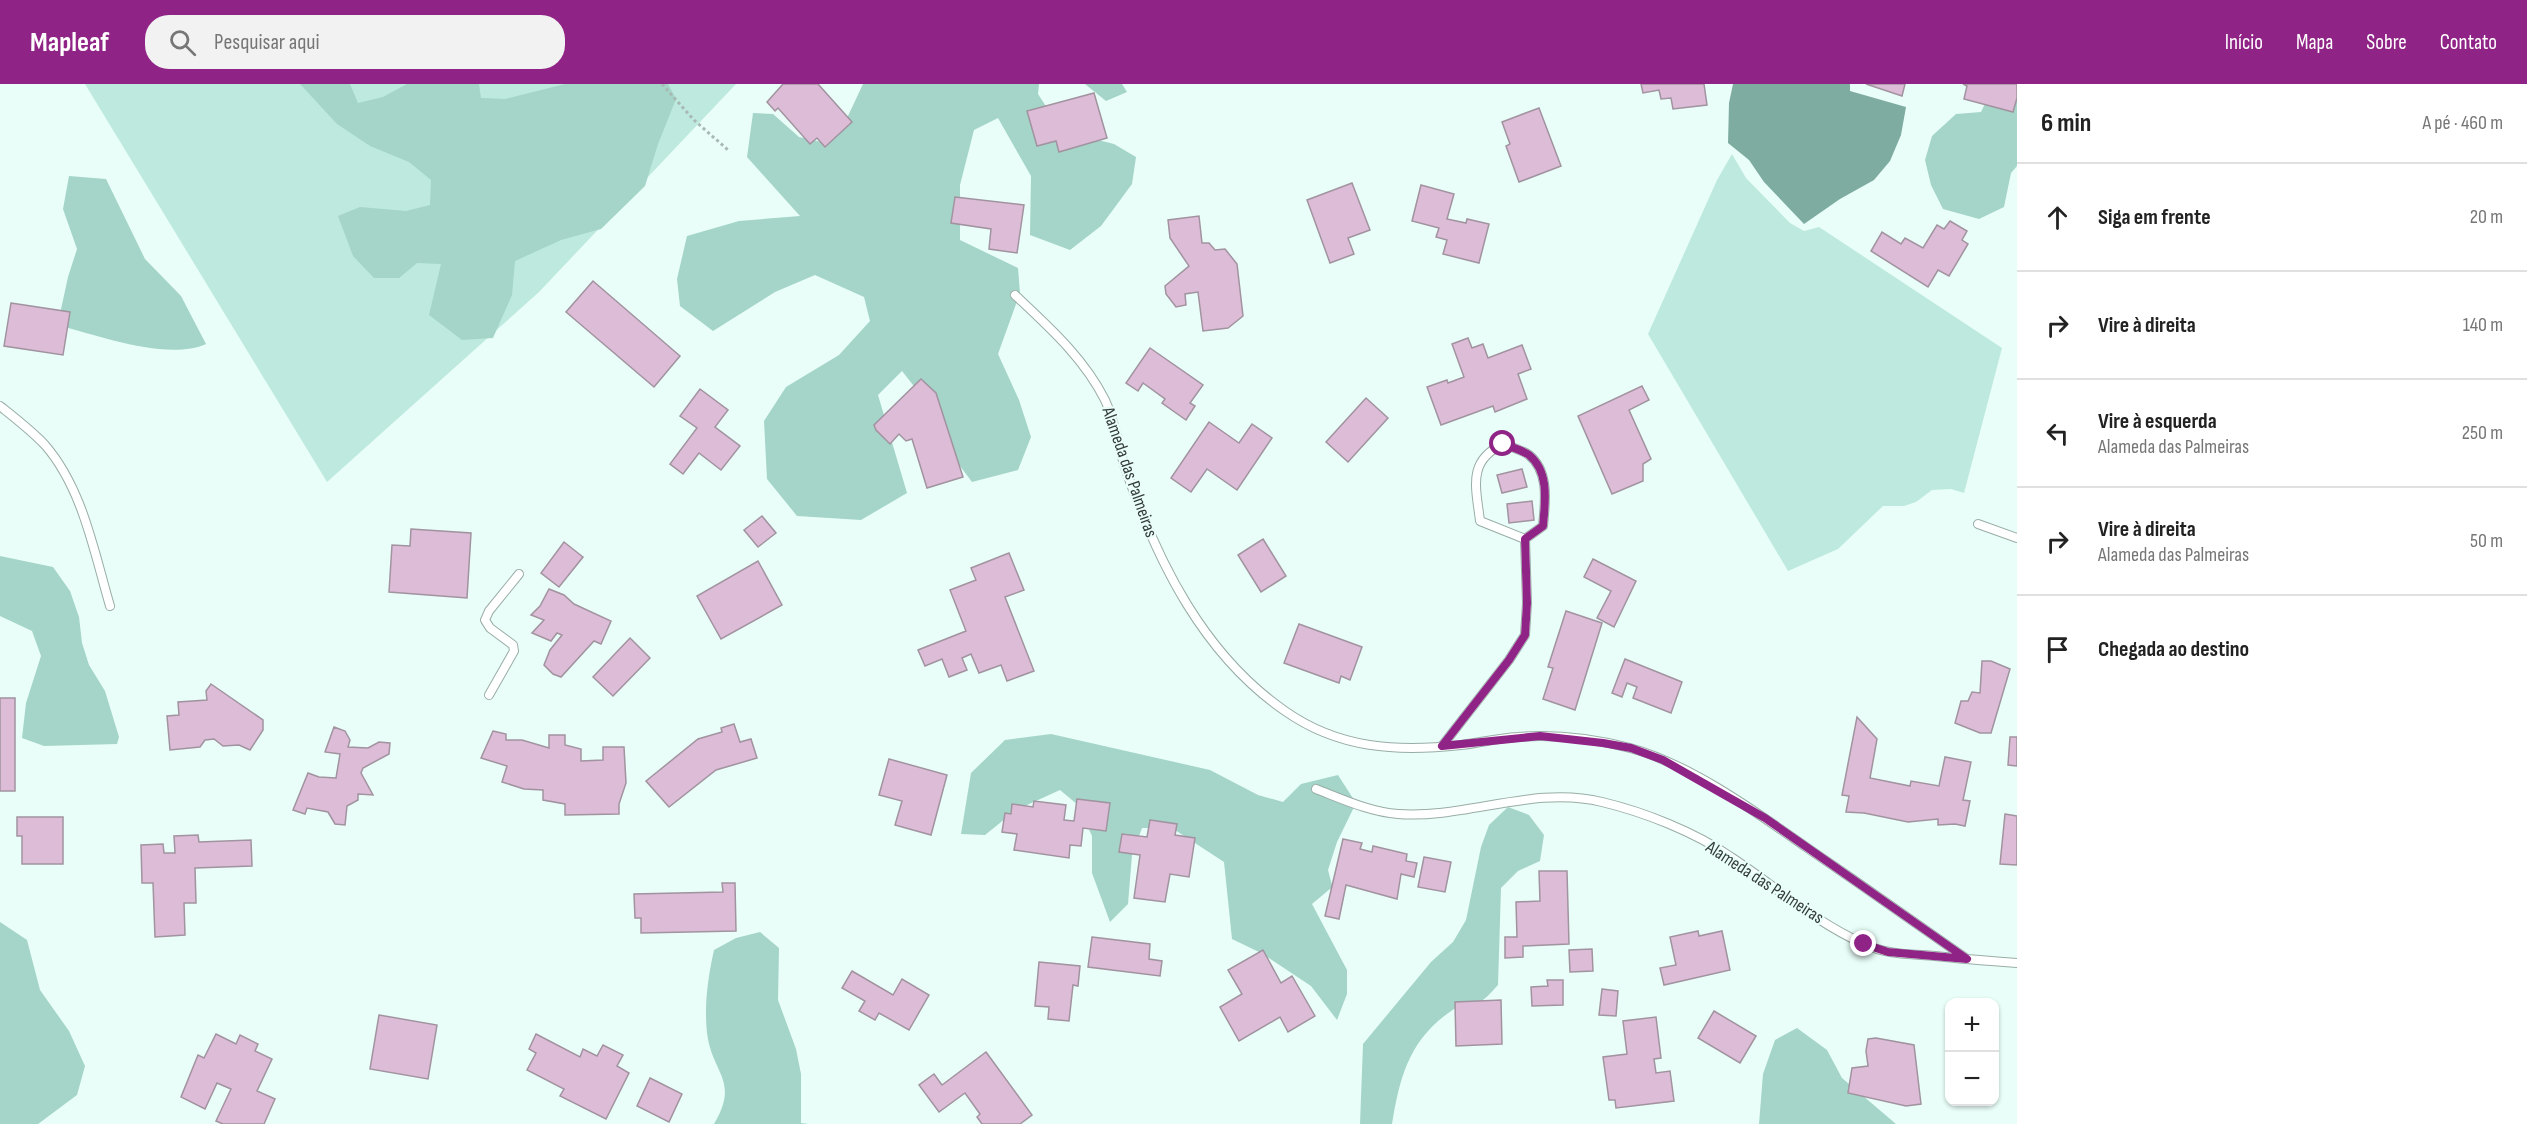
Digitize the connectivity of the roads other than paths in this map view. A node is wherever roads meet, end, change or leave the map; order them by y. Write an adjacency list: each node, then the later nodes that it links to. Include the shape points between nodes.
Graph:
1 (1015, 296): 9 (lane, Alameda das Palmeiras, via 1066,345 1095,382 1106,402 1125,470 1161,558 1202,628 1239,671 1284,710 1314,729 1380,748)
2 (0, 406): 7 (lane, via 44,445 66,476 84,519)
3 (1978, 524): 4 (lane)
4 (2017, 538)
5 (1525, 539): 5 (lane, via 1480,521 1477,469 1487,451 1503,444 1529,455 1541,470 1546,501 1543,526); 9 (lane, via 1525,635)
6 (519, 574): 8 (lane, via 485,620 513,645 514,651)
7 (110, 606)
8 (489, 695)
9 (1442, 746): 11 (lane, Alameda das Palmeiras, via 1540,736 1631,748 1663,760 1765,818)
10 (1316, 789): 11 (lane, Alameda das Palmeiras, via 1397,814 1429,814 1548,798 1600,801 1653,816 1730,855 1800,906 1864,944 1888,952)
11 (1967, 959): 12 (lane, Alameda das Palmeiras)
12 (2017, 963)

